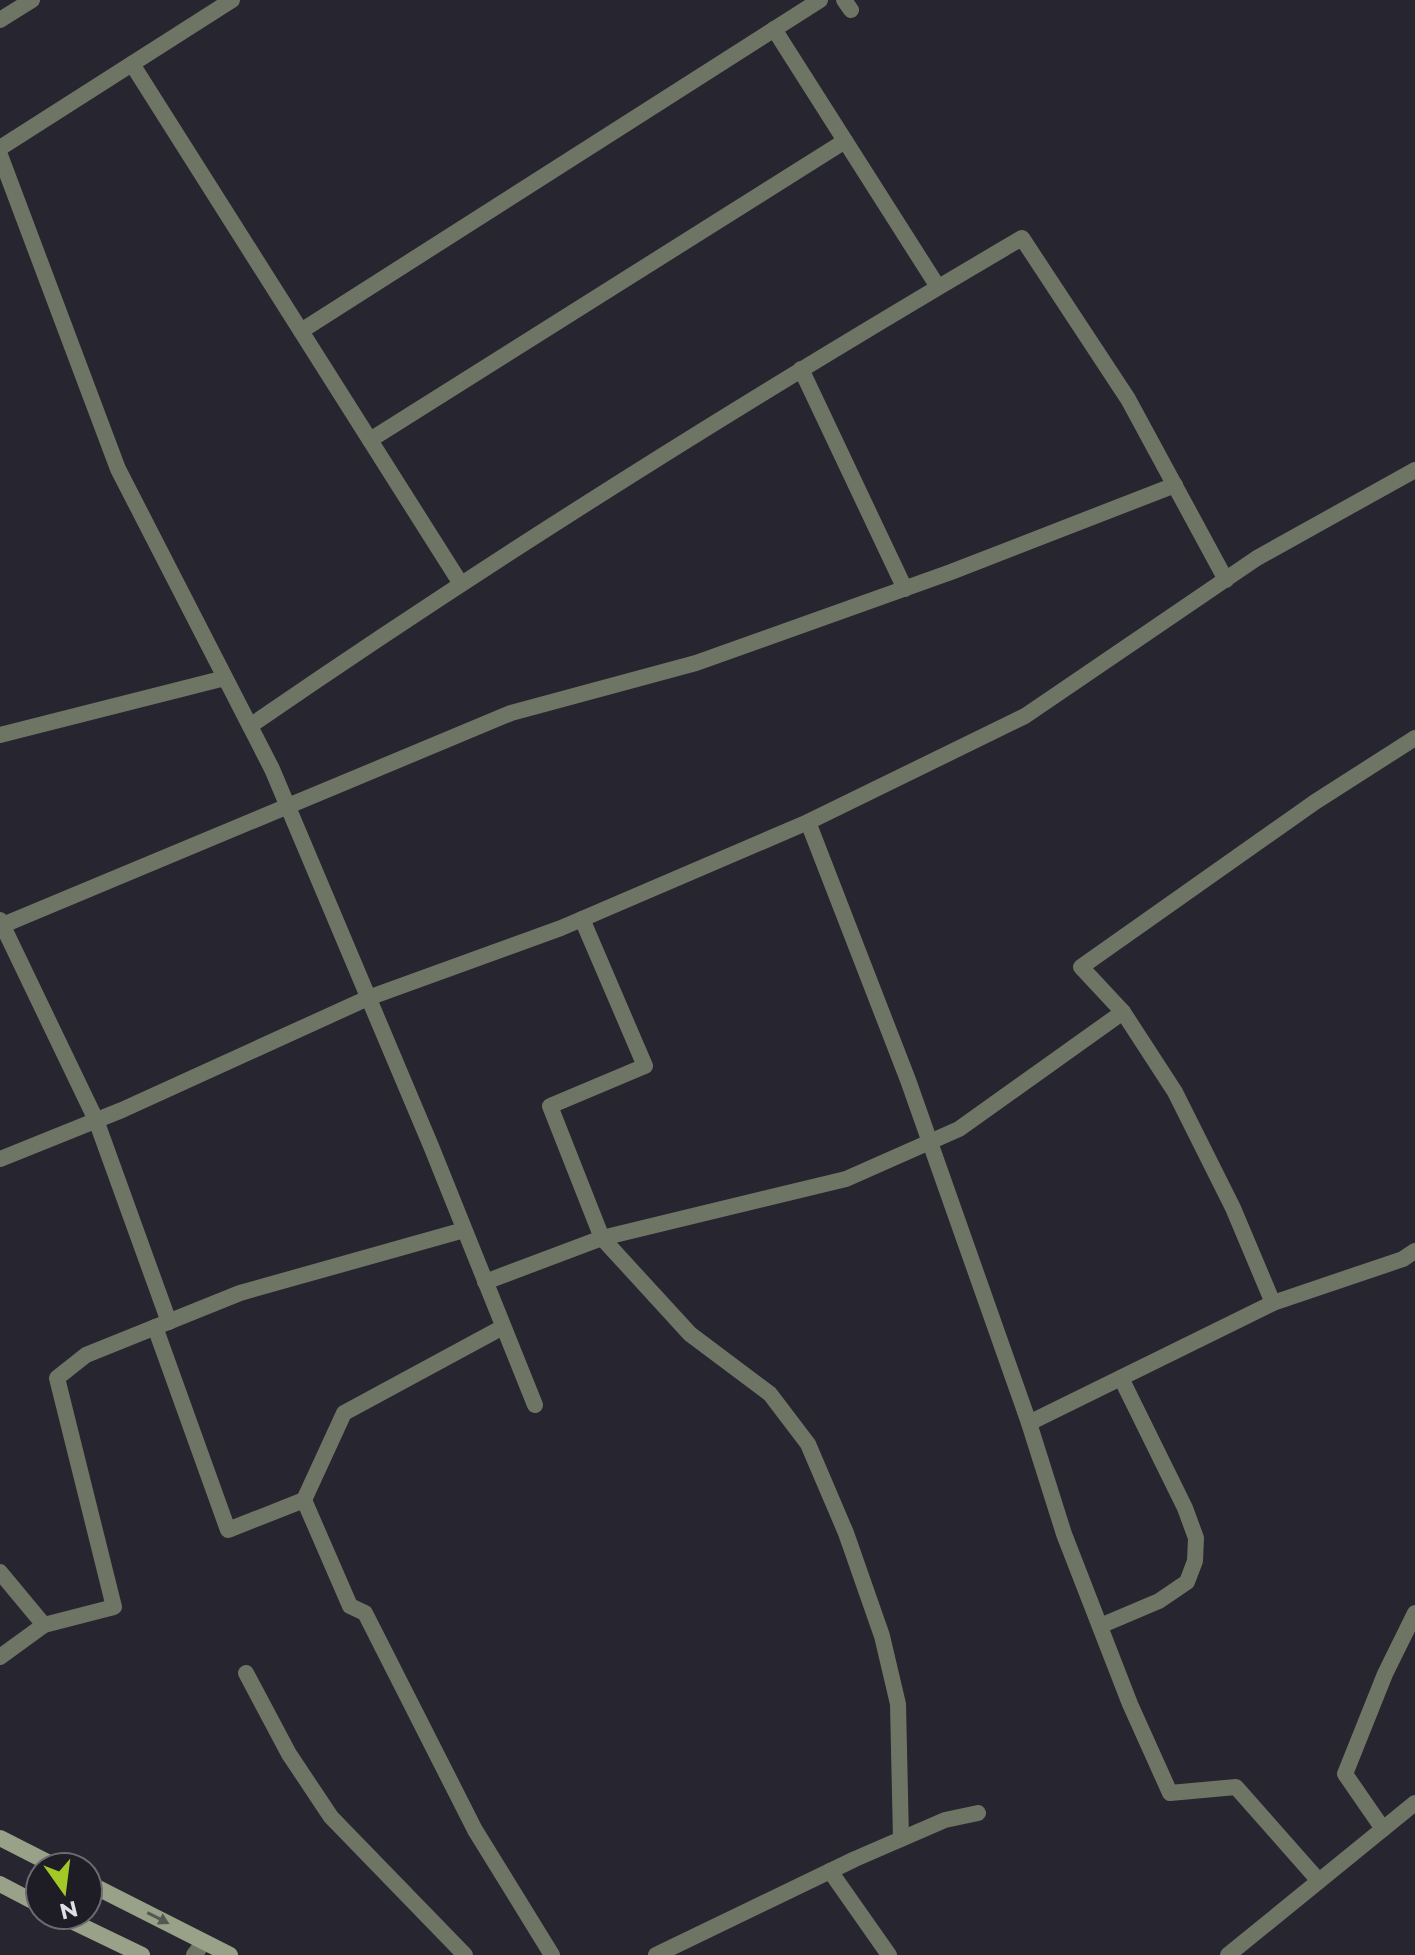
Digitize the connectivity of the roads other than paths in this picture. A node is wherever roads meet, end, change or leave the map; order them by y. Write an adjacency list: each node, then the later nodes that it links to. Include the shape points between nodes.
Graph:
1 (32, 0): 4 (street)
2 (232, 0): 6 (street)
3 (820, 0): 5 (street)
4 (0, 20)
5 (774, 29): 7 (street); 11 (street)
6 (132, 64): 8 (street); 11 (street)
7 (845, 141): 10 (street); 13 (street)
8 (0, 148)
9 (0, 155): 19 (street, via 118,469)
10 (938, 287): 12 (street); 15 (street, via 1022,238 1128,399)
11 (301, 331): 13 (street)
12 (801, 369): 17 (street); 18 (street)
13 (370, 440): 17 (street)
14 (1415, 470): 16 (street)
15 (1175, 485): 16 (street); 18 (street)
16 (1226, 580): 24 (street, via 1025,716)
17 (461, 584): 20 (street)
18 (905, 589): 23 (street, via 696,663 511,713)
19 (225, 678): 20 (street); 21 (street)
20 (250, 726): 23 (street)
21 (0, 735)
22 (1415, 738): 28 (street, via 1081,967)
23 (287, 807): 26 (street); 27 (street)
24 (808, 822): 25 (street); 30 (street)
25 (582, 919): 27 (street); 33 (street, via 645,1066 550,1106)
26 (1, 922): 29 (street)
27 (368, 998): 29 (street); 32 (street)
28 (1123, 1012): 30 (street, via 959,1129); 36 (street, via 1175,1092)
29 (96, 1120): 31 (street); 37 (street)
30 (929, 1142): 33 (street, via 846,1179); 41 (street)
31 (0, 1159)
32 (464, 1230): 35 (street); 37 (street, via 240,1293)
33 (602, 1238): 35 (street); 53 (street, via 690,1334 770,1394 808,1444 882,1636 898,1704)
34 (1415, 1251): 36 (street)
35 (485, 1282): 38 (street)
36 (1273, 1303): 39 (street)
37 (162, 1324): 42 (street, via 228,1530); 45 (street, via 86,1355 57,1378 114,1607)
38 (503, 1327): 40 (street); 42 (street, via 344,1413)
39 (1121, 1378): 41 (street); 46 (street, via 1185,1508 1196,1538 1195,1561 1187,1582 1159,1601)
40 (535, 1405)
41 (1029, 1423): 46 (street)
42 (304, 1500): 65 (street, via 350,1606 365,1613 475,1830)
43 (0, 1572): 45 (street)
44 (1415, 1613): 51 (street, via 1345,1774)
45 (44, 1625): 47 (street)
46 (1100, 1626): 56 (street, via 1170,1793 1236,1787)
47 (0, 1657)
48 (246, 1673): 64 (street, via 289,1754 331,1817)
49 (1415, 1803): 51 (street)
50 (978, 1813): 53 (street)
51 (1383, 1829): 56 (street)
52 (0, 1838): 54 (street)
53 (901, 1839): 55 (street)
54 (26, 1851)
55 (830, 1871): 66 (street); 67 (street)
56 (1319, 1881): 68 (street)
57 (0, 1884): 59 (street)
58 (104, 1892): 61 (street, one-way to 61)
59 (24, 1897)
60 (92, 1931): 62 (street)
61 (199, 1948): 63 (street)
62 (142, 1955)
63 (230, 1955)
64 (465, 1955)
65 (552, 1955)
66 (656, 1955)
67 (889, 1955)
68 (1228, 1955)

